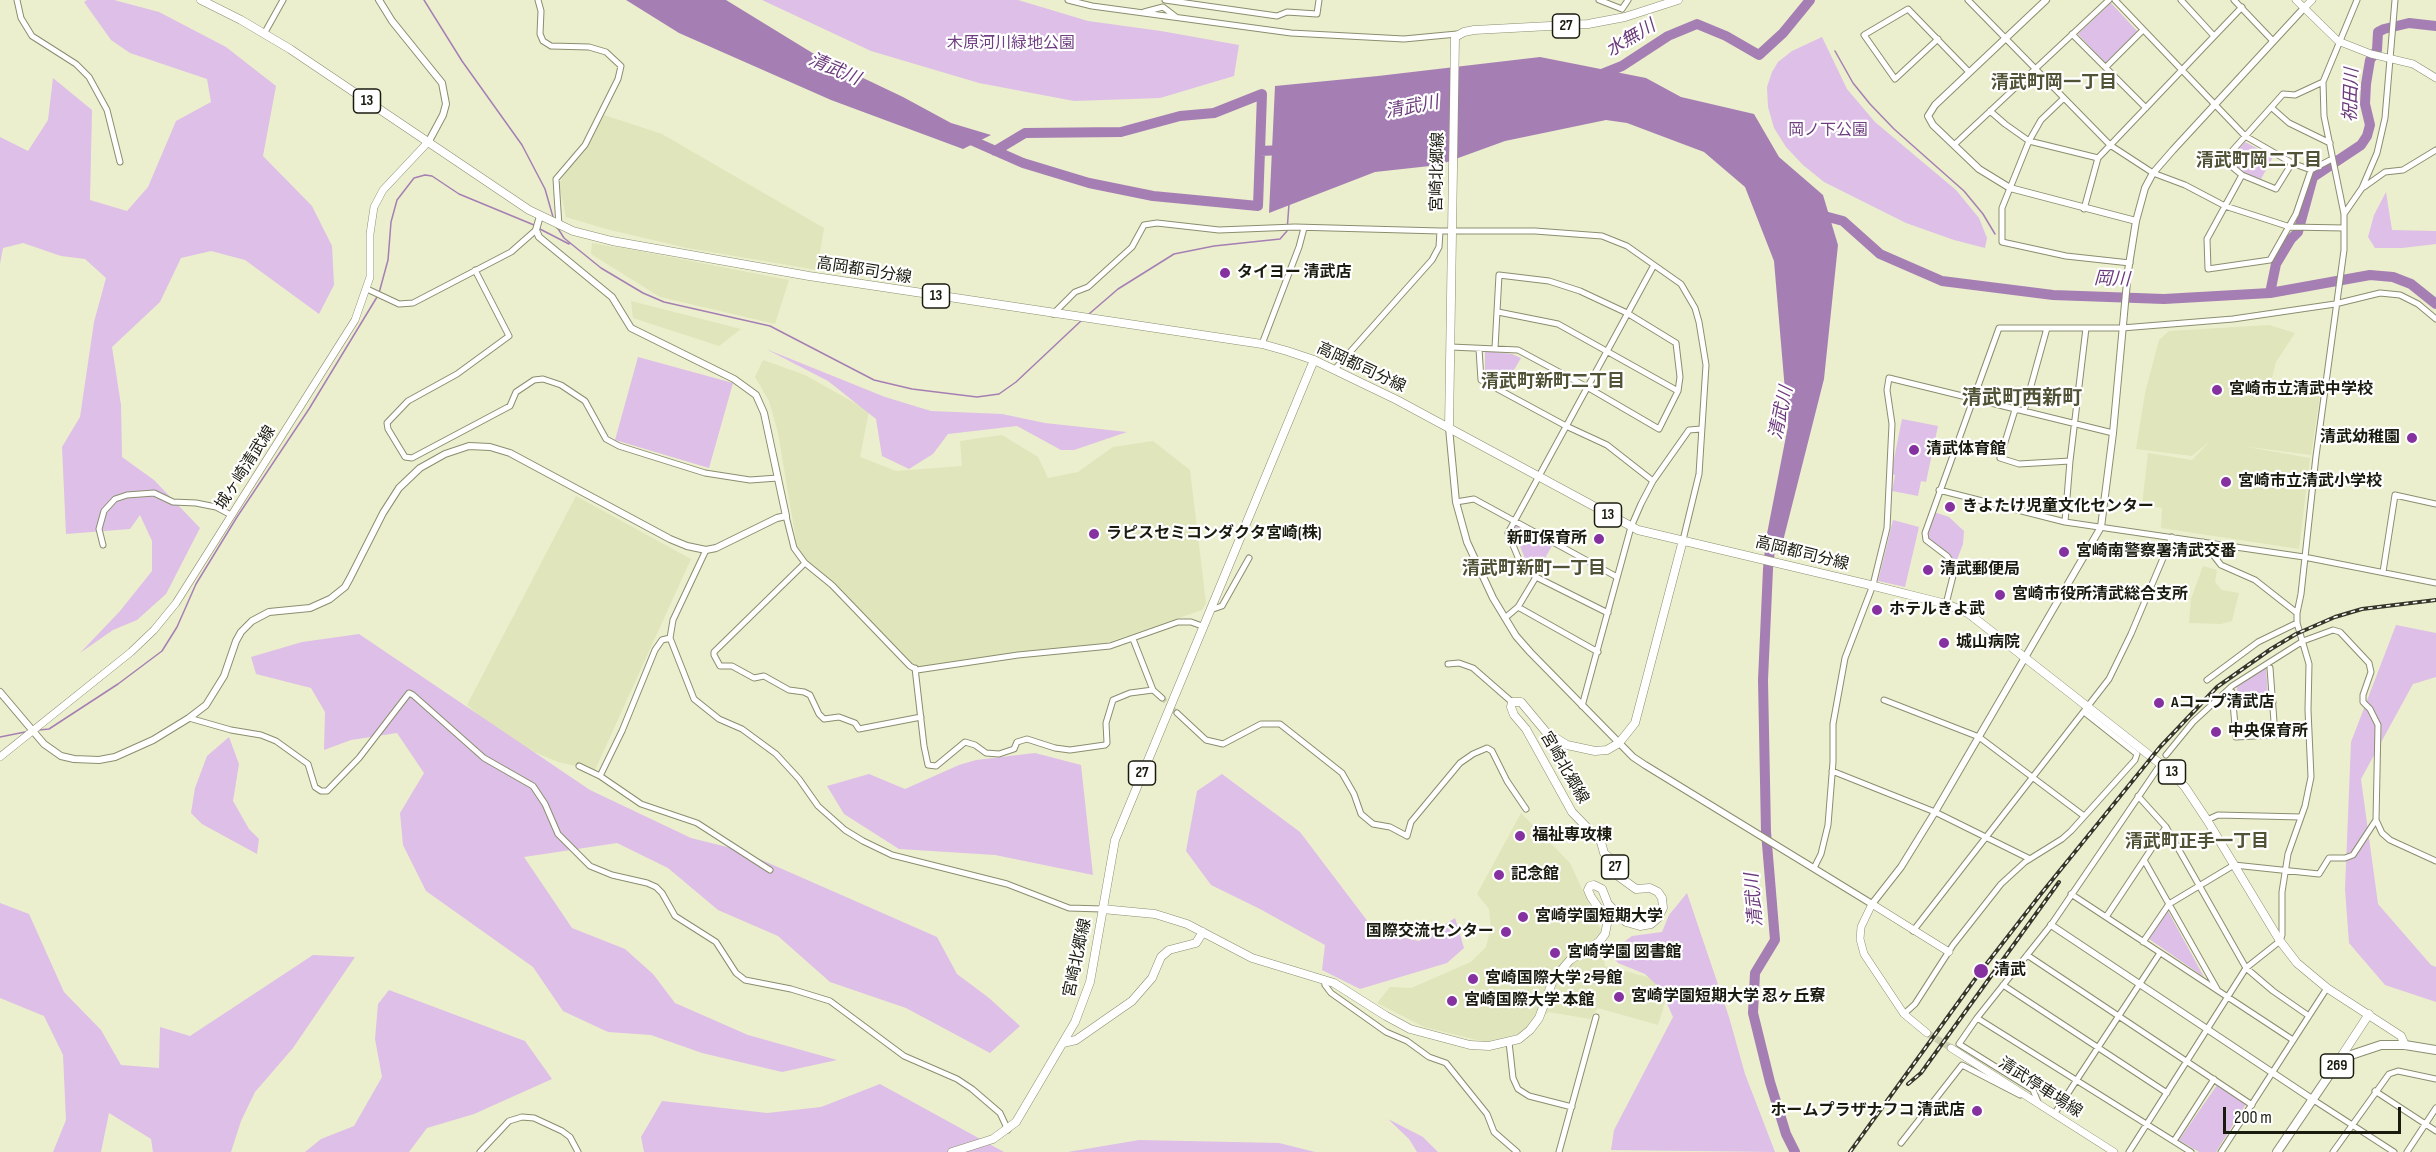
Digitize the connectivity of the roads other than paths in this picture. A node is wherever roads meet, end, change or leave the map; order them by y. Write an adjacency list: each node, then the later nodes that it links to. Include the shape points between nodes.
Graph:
1 (17, 0): 59 (street, via 21,18 32,36 90,76 107,110)
2 (201, 0): 30 (main road, 高岡都司分線 / 13)
3 (283, 0): 30 (street)
4 (379, 0): 51 (street, via 442,83 446,104)
5 (538, 0): 71 (street, via 543,41 551,46 589,47 606,52 621,66 585,145 556,179)
6 (1068, 0): 26 (street)
7 (1165, 0): 8 (street, via 1276,15 1317,14); 23 (street)
8 (1319, 0)
9 (1599, 0): 27 (street)
10 (1628, 0): 27 (street)
11 (1678, 0): 27 (main road, 27)
12 (1968, 0): 35 (street)
13 (2046, 0): 22 (street)
14 (2115, 0): 29 (street)
15 (2181, 0): 32 (street)
16 (2234, 0): 24 (street)
17 (2296, 0): 25 (main road)
18 (2312, 0): 25 (main road)
19 (2357, 0): 36 (street)
20 (2395, 0): 38 (street)
21 (2106, 1): 31 (street)
22 (2037, 3): 35 (street)
23 (1163, 7): 26 (street); 28 (street)
24 (2242, 7): 32 (street); 37 (street)
25 (2304, 8): 36 (main road); 37 (street)
26 (1140, 13): 28 (street)
27 (1623, 13): 33 (main road, 27, via 1588,24 1474,30)
28 (1178, 18): 33 (street, via 1312,34 1404,39)
29 (2143, 30): 39 (street); 41 (street)
30 (264, 33): 51 (main road, 高岡都司分線 / 13)
31 (2072, 34): 39 (street); 40 (street)
32 (2214, 36): 41 (street)
33 (1456, 37): 76 (main road, 宮崎北郷線)
34 (1938, 39): 34 (street, via 1908,9 1864,35 1895,79); 42 (street)
35 (2005, 39): 40 (street); 42 (street)
36 (2338, 40): 38 (main road); 44 (street)
37 (2273, 41): 46 (street)
38 (2391, 58): 43 (main road, via 2413,64); 65 (street, via 2385,118 2377,153)
39 (2106, 67): 47 (street)
40 (2035, 69): 45 (street); 49 (street)
41 (2182, 70): 46 (street); 47 (street)
42 (1969, 72): 54 (street, via 1928,116)
43 (2436, 78)
44 (2323, 82): 48 (street, via 2295,95 2283,94); 53 (street)
45 (2064, 98): 52 (street, via 2041,120); 55 (street)
46 (2214, 104): 50 (street); 62 (street)
47 (2146, 108): 55 (street)
48 (2272, 108): 50 (street); 53 (street, via 2289,123)
49 (1990, 111): 52 (street); 54 (street)
50 (2245, 136): 60 (street); 63 (street, via 2224,160)
51 (429, 141): 69 (main road, 高岡都司分線 / 13); 81 (main road, 城ヶ崎清武線, via 383,190 374,207)
52 (2029, 141): 57 (street); 64 (street)
53 (2330, 143): 58 (street)
54 (1955, 144): 64 (street, via 1979,169)
55 (2110, 145): 57 (street); 62 (street)
56 (2436, 150): 65 (street, via 2403,170 2385,172)
57 (2098, 158): 67 (street)
58 (2332, 159): 61 (street); 68 (street)
59 (120, 162)
60 (2292, 163): 61 (street); 63 (street, via 2276,189)
61 (2311, 170): 72 (street)
62 (2153, 173): 66 (street, via 2185,184); 70 (street)
63 (2242, 176): 66 (street)
64 (2010, 188): 67 (street); 78 (street, via 2002,208 2002,242 2066,256)
65 (2362, 188): 68 (street)
66 (2225, 206): 72 (street); 72 (street, via 2207,239 2208,269 2270,260)
67 (2084, 209): 70 (street)
68 (2344, 214): 74 (street)
69 (540, 216): 71 (main road, 高岡都司分線 / 13); 75 (street)
70 (2136, 221): 78 (street)
71 (559, 225): 85 (main road, 高岡都司分線 / 13, via 612,241 728,263)
72 (2290, 227): 74 (street)
73 (1304, 228): 77 (street); 85 (street, via 1219,230 1144,225 1132,247); 90 (street)
74 (2344, 228): 82 (street)
75 (536, 230): 80 (street, via 511,252); 109 (street, via 539,237 612,297 631,328 750,389 761,404)
76 (1451, 230): 77 (street); 79 (street, via 1552,231 1602,236 1627,246); 91 (main road, 宮崎北郷線)
77 (1440, 231): 96 (street, via 1439,247 1432,260)
78 (2130, 263): 87 (street)
79 (1654, 266): 84 (street); 105 (street, via 1681,284 1700,322 1706,365)
80 (475, 270): 81 (street, via 413,303 399,304); 109 (street, via 509,336 457,374 408,401 387,423 405,457 411,458 510,406 516,392 534,380 543,379 561,385 585,401 606,439 619,446 705,473 750,480)
81 (367, 289): 114 (main road, 城ヶ崎清武線, via 355,320)
82 (2336, 301): 86 (street, via 2380,293 2400,295); 87 (street, via 2233,319); 125 (street)
83 (1498, 312): 84 (street, via 1499,275 1580,291); 92 (street); 94 (street, via 1558,324)
84 (1628, 313): 94 (street); 98 (street, via 1677,343)
85 (1053, 314): 90 (main road, 高岡都司分線 / 13)
86 (2436, 319)
87 (2122, 325): 89 (street); 106 (street)
88 (2047, 328): 89 (street); 99 (street, via 1999,328); 101 (street)
89 (2086, 328): 102 (street)
90 (1262, 345): 95 (main road, 高岡都司分線 / 13)
91 (1450, 347): 93 (street); 104 (main road, 宮崎北郷線)
92 (1495, 348): 93 (street); 97 (street, via 1518,350)
93 (1479, 349): 103 (street, via 1481,380)
94 (1607, 351): 97 (street); 98 (street)
95 (1314, 360): 96 (main road, 高岡都司分線 / 13); 135 (main road, 宮崎北郷線 / 27)
96 (1335, 369): 104 (main road, 高岡都司分線 / 13)
97 (1587, 387): 98 (street, via 1659,429); 103 (street)
98 (1678, 391)
99 (1973, 398): 100 (street); 111 (street); 132 (street, via 1889,378 1892,424 1887,528)
100 (2015, 410): 101 (street); 107 (street, via 2000,458 2019,464)
101 (2024, 411): 102 (street)
102 (2074, 425): 106 (street); 107 (street)
103 (1566, 426): 108 (street); 110 (street, via 1607,445)
104 (1449, 428): 108 (main road, 高岡都司分線 / 13); 112 (street)
105 (1701, 429): 110 (street, via 1689,430); 121 (street, via 1699,474)
106 (2113, 433): 119 (street)
107 (2070, 461): 117 (street)
108 (1538, 476): 116 (street); 118 (main road, 高岡都司分線 / 13)
109 (778, 478): 115 (street)
110 (1653, 482): 118 (street)
111 (1939, 490): 117 (street); 133 (street, via 1925,533 1926,540 1947,556 1955,568)
112 (1456, 502): 116 (street, via 1474,499); 138 (street, via 1475,561)
113 (2436, 504): 128 (street, via 2395,495)
114 (231, 515): 123 (street, via 216,507 173,502 154,493 127,495 115,499 104,511 99,529); 163 (main road, 城ヶ崎清武線, via 176,603 154,630)
115 (786, 516): 124 (street); 127 (street, via 794,548)
116 (1515, 520): 129 (street, via 1509,533 1522,567); 130 (street)
117 (2065, 522): 119 (street)
118 (1631, 527): 121 (main road, 高岡都司分線 / 13); 130 (street)
119 (2101, 527): 120 (street); 145 (street)
120 (2172, 537): 122 (street); 159 (street, via 2115,668)
121 (1683, 540): 132 (main road, 高岡都司分線 / 13); 167 (main road, via 1635,723)
122 (2203, 542): 125 (street); 137 (street, via 2222,565 2255,579)
123 (103, 545)
124 (706, 550): 141 (street, via 673,620); 162 (street, via 670,539 510,453 478,446 459,449 420,468 399,488 345,587 310,608 269,612 252,621 240,633 214,695)
125 (2304, 557): 128 (street); 137 (street)
126 (1249, 558): 135 (street, via 1221,606)
127 (805, 563): 147 (street); 161 (street, via 714,652 720,666 732,666 754,678 764,676 789,690 804,692 810,695 824,719 839,717 855,723 859,729)
128 (2383, 572): 131 (street)
129 (1536, 577): 134 (street); 136 (street)
130 (1617, 577): 136 (street)
131 (2436, 583)
132 (1869, 585): 133 (main road, 高岡都司分線 / 13); 172 (street, via 1845,658 1833,724)
133 (1946, 604): 145 (main road, 高岡都司分線 / 13, via 1968,613)
134 (1518, 608): 138 (street); 144 (street)
135 (1210, 609): 140 (main road, 宮崎北郷線 / 27)
136 (1608, 613): 144 (street)
137 (2297, 613): 139 (street)
138 (1505, 618): 158 (street, via 1530,652)
139 (2297, 622): 143 (street); 149 (street, via 2258,642)
140 (1202, 626): 142 (street, via 1178,622); 195 (main road, 宮崎北郷線 / 27, via 1116,840)
141 (670, 638): 173 (street, via 662,640 655,650); 195 (street, via 694,699 776,754 818,806 845,830 892,855 1007,885 1069,909)
142 (1133, 639): 147 (street, via 1110,646); 150 (street)
143 (2303, 641): 164 (street, via 2309,664); 168 (street, via 2232,686); 181 (street, via 2333,630 2340,632 2369,663 2371,672 2363,702 2378,725)
144 (1598, 652): 158 (street)
145 (2025, 657): 159 (main road, 高岡都司分線 / 13); 166 (street)
146 (1448, 664): 155 (street, via 1473,668)
147 (915, 668): 161 (street)
148 (2270, 668): 156 (street)
149 (2207, 680)
150 (1153, 690): 153 (street); 161 (street, via 1113,700 1105,745 1070,750 1027,739 999,754 986,753 965,742 936,766 928,765)
151 (0, 692): 163 (street)
152 (2232, 692): 157 (street)
153 (1162, 698)
154 (1884, 700): 166 (street)
155 (1512, 702): 167 (main road, 宮崎北郷線, via 1521,702 1546,732 1567,745 1595,752); 221 (main road, 宮崎北郷線 / 27, via 1514,715 1526,729 1572,812 1601,842 1618,876 1636,889 1658,892 1663,908 1651,924 1626,922 1608,904 1602,890 1590,886 1591,897 1607,924 1605,934 1570,960 1553,980 1539,1018 1519,1039)
156 (2272, 702): 157 (street); 165 (street)
157 (2233, 704): 165 (street, via 2236,737)
158 (1582, 706): 167 (street)
159 (2086, 710): 174 (street); 178 (street, via 2137,754); 180 (main road, 高岡都司分線 / 13, via 2172,772)
160 (1177, 713): 176 (street, via 1206,740 1223,744 1260,724 1280,724 1342,773 1361,814 1372,824 1407,836 1411,822 1460,764 1487,748)
161 (921, 717)
162 (189, 718): 163 (street, via 133,750 99,760 61,756); 244 (street, via 276,741 308,764 315,787 327,791 359,758 409,693 413,695 478,754 537,791 560,836 590,866 656,887 675,916 716,942 736,974 745,980 830,1001 904,1056 972,1089 1000,1113)
163 (30, 733): 169 (main road, 城ヶ崎清武線)
164 (2309, 733): 165 (street); 179 (street, via 2310,789)
165 (2275, 735)
166 (1979, 737): 174 (street); 177 (street)
167 (1619, 743): 188 (street, via 1645,765)
168 (2166, 754)
169 (0, 757)
170 (579, 766): 173 (street)
171 (2157, 768): 175 (street)
172 (1832, 771): 177 (street); 188 (street, via 1828,825)
173 (600, 776): 190 (street, via 641,804 697,823)
174 (2033, 778): 178 (street); 183 (street)
175 (2138, 796): 182 (street); 192 (street)
176 (1526, 809)
177 (1935, 812): 183 (street); 193 (street, via 1901,867)
178 (2084, 816): 184 (street, via 2062,839)
179 (2301, 817): 180 (street, via 2218,815); 189 (street)
180 (2207, 820): 187 (main road, 高岡都司分線 / 13)
181 (2376, 820): 186 (street, via 2390,840); 189 (street, via 2353,855 2329,858 2319,874)
182 (2166, 827): 185 (street); 191 (street)
183 (1987, 837): 184 (street); 198 (street)
184 (2030, 859): 202 (street, via 2001,884)
185 (2144, 860): 194 (street); 196 (street)
186 (2436, 861)
187 (2234, 865): 189 (street); 191 (street); 200 (main road, 高岡都司分線 / 13)
188 (1814, 868): 193 (street)
189 (2286, 869): 200 (street)
190 (770, 870)
191 (2198, 886): 194 (street); 205 (street)
192 (2071, 894): 196 (street); 197 (street)
193 (1872, 904): 198 (main road); 212 (main road, via 1861,927 1864,954)
194 (2169, 904): 201 (street); 210 (street)
195 (1102, 909): 199 (main road, 宮崎北郷線 / 27, via 1155,914); 222 (main road, 宮崎北郷線 / 27, via 1088,989)
196 (2106, 917): 201 (street)
197 (2051, 925): 204 (street); 207 (street)
198 (1912, 931): 202 (main road)
199 (1203, 932): 206 (main road, 宮崎北郷線 / 27, via 1268,964); 222 (main road, via 1196,943 1169,950 1161,957 1152,978 1132,1001 1076,1040)
200 (2280, 941): 205 (street); 209 (main road, 高岡都司分線 / 13, via 2297,963)
201 (2143, 942): 203 (street)
202 (1949, 951): 212 (street)
203 (2160, 953): 207 (street); 210 (street)
204 (2027, 955): 208 (street); 214 (street)
205 (2246, 968): 211 (street); 215 (street)
206 (1324, 980): 221 (main road, 宮崎北郷線 / 27, via 1410,1029 1470,1045); 251 (street, via 1331,993 1386,1032 1407,1041 1429,1058 1446,1063 1487,1114 1494,1132)
207 (2140, 984): 214 (street); 218 (street)
208 (2003, 985): 217 (street); 225 (street)
209 (2327, 988): 213 (main road, 高岡都司分線 / 13); 215 (street)
210 (2219, 991): 211 (street)
211 (2228, 997): 218 (street); 220 (street)
212 (1904, 1014): 219 (main road)
213 (2369, 1014): 223 (main road, 高岡都司分線 / 13, via 2401,1036); 228 (main road)
214 (2119, 1016): 225 (street); 227 (street)
215 (2309, 1016): 220 (street)
216 (1596, 1017): 238 (street)
217 (1977, 1018): 232 (street); 236 (street, via 1959,1044 2033,1090)
218 (2207, 1029): 227 (street); 229 (street)
219 (1927, 1033)
220 (2293, 1040): 229 (street)
221 (1509, 1042): 238 (street, via 1518,1089 1529,1096)
222 (1063, 1043): 244 (main road, 宮崎北郷線 / 27, via 1022,1114)
223 (2405, 1045): 226 (highway, 269); 228 (highway, 269, via 2381,1045 2350,1055)
224 (1951, 1048): 236 (main road, 清武停車場線)
225 (2098, 1048): 232 (street); 234 (street)
226 (2436, 1052)
227 (2187, 1060): 230 (street); 234 (street)
228 (2334, 1068): 235 (highway, 269)
229 (2272, 1072): 235 (street); 237 (street)
230 (2214, 1079): 237 (street); 246 (street)
231 (2436, 1079): 233 (street, via 2398,1071 2389,1074)
232 (2077, 1080): 240 (street); 241 (street)
233 (2375, 1091): 242 (street); 243 (street)
234 (2167, 1093): 241 (street)
235 (2312, 1099): 243 (street); 257 (highway, 269)
236 (2038, 1102): 240 (main road, 清武停車場線); 247 (street, via 1962,1065)
237 (2252, 1105): 256 (street)
238 (1572, 1107): 252 (street)
239 (2436, 1108): 242 (street)
240 (2055, 1113): 253 (main road, 清武停車場線)
241 (2147, 1124): 246 (street); 254 (street)
242 (2425, 1124): 245 (street); 260 (street)
243 (2352, 1125): 258 (street); 259 (street)
244 (1008, 1130): 250 (main road, 宮崎北郷線 / 27, via 993,1140)
245 (2436, 1131)
246 (2174, 1141): 255 (street)
247 (1901, 1143)
248 (480, 1152): 249 (street, via 509,1121 526,1117 562,1131)
249 (578, 1152)
250 (952, 1152)
251 (1517, 1152)
252 (1560, 1152)
253 (2114, 1152)
254 (2129, 1152)
255 (2192, 1152)
256 (2222, 1152)
257 (2277, 1152)
258 (2332, 1152)
259 (2394, 1152)
260 (2407, 1152)

